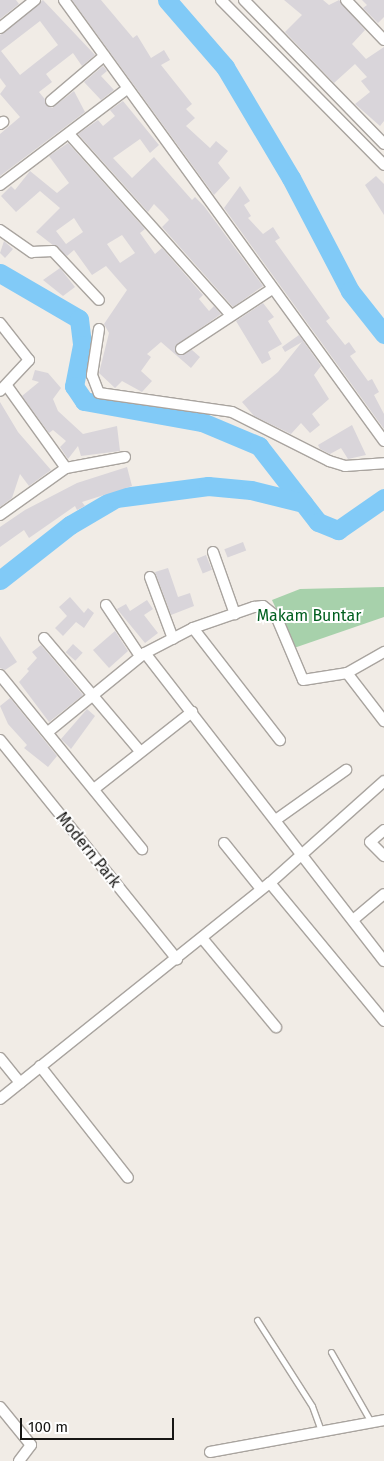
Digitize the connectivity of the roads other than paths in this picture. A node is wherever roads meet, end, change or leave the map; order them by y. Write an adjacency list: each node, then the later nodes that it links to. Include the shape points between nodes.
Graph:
1 (35, 0): 6 (street)
2 (64, 0): 8 (street)
3 (221, 0): 13 (street)
4 (244, 0): 12 (street)
5 (346, 0): 7 (street)
6 (0, 28)
7 (382, 34)
8 (104, 56): 9 (street); 10 (street)
9 (127, 89): 11 (street); 16 (street)
10 (51, 102)
11 (69, 134): 14 (street); 18 (street)
12 (384, 144)
13 (384, 164)
14 (0, 185)
15 (0, 230): 17 (street, via 32,252 53,251)
16 (272, 289): 18 (street); 23 (street)
17 (99, 300)
18 (232, 314): 21 (street)
19 (0, 323): 22 (street, via 29,360)
20 (99, 329): 25 (street, via 92,375 99,393 232,412 328,461 345,466)
21 (181, 349)
22 (4, 388): 26 (street)
23 (384, 441)
24 (125, 457): 26 (street)
25 (384, 463)
26 (66, 468): 27 (street)
27 (0, 513)
28 (213, 552): 31 (street)
29 (150, 577): 34 (street)
30 (106, 606): 36 (street)
31 (235, 614): 32 (street); 37 (street, via 263,606 270,610 303,680)
32 (194, 628): 34 (street); 44 (street)
33 (44, 638): 39 (street)
34 (173, 639): 36 (street)
35 (384, 652): 37 (street)
36 (142, 654): 39 (street); 40 (street)
37 (347, 673): 41 (street)
38 (0, 675): 42 (street)
39 (94, 693): 42 (street); 45 (street)
40 (192, 712): 45 (street); 49 (street)
41 (384, 721)
42 (48, 732): 48 (street)
43 (0, 740): 60 (street, Modern Park)
44 (280, 740)
45 (140, 751): 48 (street)
46 (346, 770): 49 (street)
47 (384, 781): 53 (street)
48 (94, 789): 52 (street)
49 (277, 819): 53 (street)
50 (384, 830): 54 (street, via 370,842)
51 (224, 843): 55 (street)
52 (142, 849)
53 (304, 855): 55 (street); 57 (street)
54 (384, 856)
55 (266, 886): 58 (street); 61 (street)
56 (384, 894): 57 (street)
57 (353, 920): 59 (street)
58 (202, 938): 60 (street); 62 (street)
59 (383, 958)
60 (176, 959): 64 (street)
61 (384, 1021)
62 (276, 1027)
63 (0, 1058): 65 (street)
64 (40, 1066): 65 (street); 67 (street)
65 (20, 1083): 66 (street)
66 (0, 1099)
67 (128, 1178)
68 (257, 1320): 73 (lane, via 312,1406)
69 (331, 1352): 72 (lane)
70 (0, 1407): 75 (street, via 31,1445)
71 (384, 1420): 72 (street)
72 (371, 1422): 73 (street)
73 (322, 1432): 74 (street)
74 (210, 1452)
75 (19, 1461)

